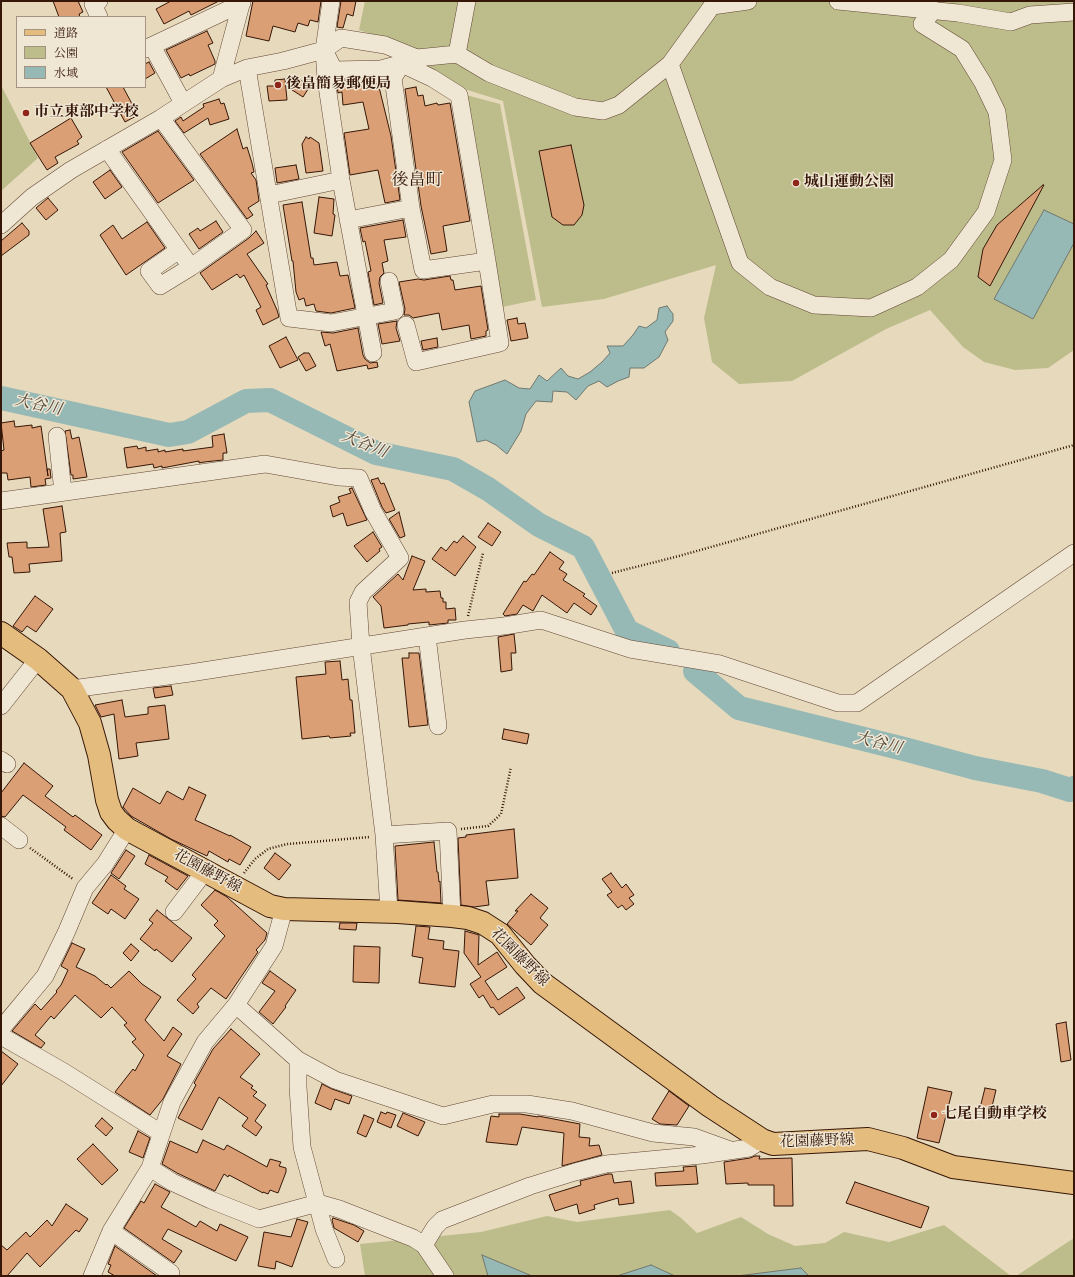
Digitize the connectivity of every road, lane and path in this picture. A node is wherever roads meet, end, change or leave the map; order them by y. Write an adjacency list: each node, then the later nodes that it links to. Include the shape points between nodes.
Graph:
1 (99, 1): 9 (street, via 93,4)
2 (331, 1): 11 (street)
3 (467, 1): 12 (street)
4 (748, 1): 14 (street, via 712,6)
5 (838, 1): 7 (street)
6 (242, 2): 10 (street); 16 (street)
7 (934, 10): 8 (street, via 1011,22 1030,15); 14 (street, via 922,24 962,49 983,83 997,112 1003,160 986,212 951,260 917,287 871,308 814,306 770,287 740,263)
8 (1074, 12)
9 (99, 16)
10 (148, 47): 17 (street)
11 (324, 50): 13 (street, via 341,38 386,45); 13 (street, via 334,70 381,69); 15 (street); 20 (street)
12 (456, 54): 13 (street); 14 (street, via 489,73 574,107 603,112 619,105)
13 (410, 61): 22 (street, via 393,78); 26 (street, via 459,95)
14 (670, 64)
15 (247, 68): 16 (street); 21 (street)
16 (221, 78): 17 (street)
17 (183, 103): 18 (street)
18 (160, 118): 19 (street); 27 (street, via 243,230)
19 (107, 149): 24 (street, via 70,170 32,197); 25 (street)
20 (341, 180): 21 (street); 23 (street)
21 (269, 196): 29 (street, via 289,318 331,323)
22 (411, 208): 23 (street); 26 (street, via 423,270)
23 (348, 220): 29 (street)
24 (1, 225)
25 (179, 250): 27 (street); 27 (street, via 149,271 160,286)
26 (486, 261): 30 (street, via 500,343 416,362)
27 (191, 267)
28 (389, 281): 29 (street, via 395,311)
29 (367, 317): 31 (street)
30 (406, 325)
31 (373, 353)
32 (57, 436): 34 (street)
33 (1074, 445): 38 (path)
34 (63, 492): 35 (street); 42 (street, via 265,464 338,477 360,478 372,511 400,558 363,592 358,602)
35 (1, 501)
36 (483, 553): 39 (path)
37 (1074, 553): 39 (street, via 856,703 838,703 720,664 630,649 541,620)
38 (612, 573)
39 (465, 630): 41 (street)
40 (1, 633): 43 (main road, 花園藤野線)
41 (427, 636): 42 (street); 46 (street)
42 (361, 646): 44 (street); 51 (street)
43 (38, 660): 44 (main road, 花園藤野線); 45 (street)
44 (72, 689): 49 (main road, 花園藤野線, via 90,723 111,812)
45 (1, 706)
46 (438, 726)
47 (511, 767): 50 (path, via 501,814 488,826)
48 (1, 826): 52 (street)
49 (127, 829): 53 (main road, 花園藤野線); 55 (street, via 105,864)
50 (448, 831): 51 (street); 59 (street)
51 (384, 835): 54 (path, via 287,844 268,849 255,859); 57 (street)
52 (19, 840): 55 (path)
53 (205, 871): 54 (main road, 花園藤野線); 58 (street)
54 (234, 886): 56 (main road, 花園藤野線, via 270,906)
55 (85, 888): 61 (street, via 45,976)
56 (284, 909): 57 (main road, 花園藤野線); 60 (street, via 274,946)
57 (389, 911): 59 (main road, 花園藤野線)
58 (174, 912)
59 (452, 916): 65 (main road, 花園藤野線, via 483,923 500,934 542,983 668,1077)
60 (236, 1005): 63 (street); 64 (street, via 205,1042 172,1102)
61 (1, 1029)
62 (1, 1036): 64 (street)
63 (298, 1060): 66 (street, via 335,1080 443,1116 493,1104 527,1104 572,1112 652,1133 694,1137); 69 (street, via 302,1147)
64 (161, 1133): 67 (street)
65 (762, 1140): 66 (street, via 749,1148); 68 (main road, 花園藤野線, via 773,1144 868,1140 903,1148 953,1167)
66 (730, 1150): 71 (street, via 606,1164 575,1172 530,1186 442,1220)
67 (150, 1168): 69 (street, via 172,1182 258,1219); 70 (street)
68 (1074, 1183)
69 (318, 1203): 71 (street, via 413,1238); 72 (street, via 324,1229)
70 (111, 1231): 73 (street); 74 (street)
71 (424, 1245): 75 (street)
72 (336, 1260)
73 (171, 1273)
74 (92, 1276)
75 (445, 1276)

